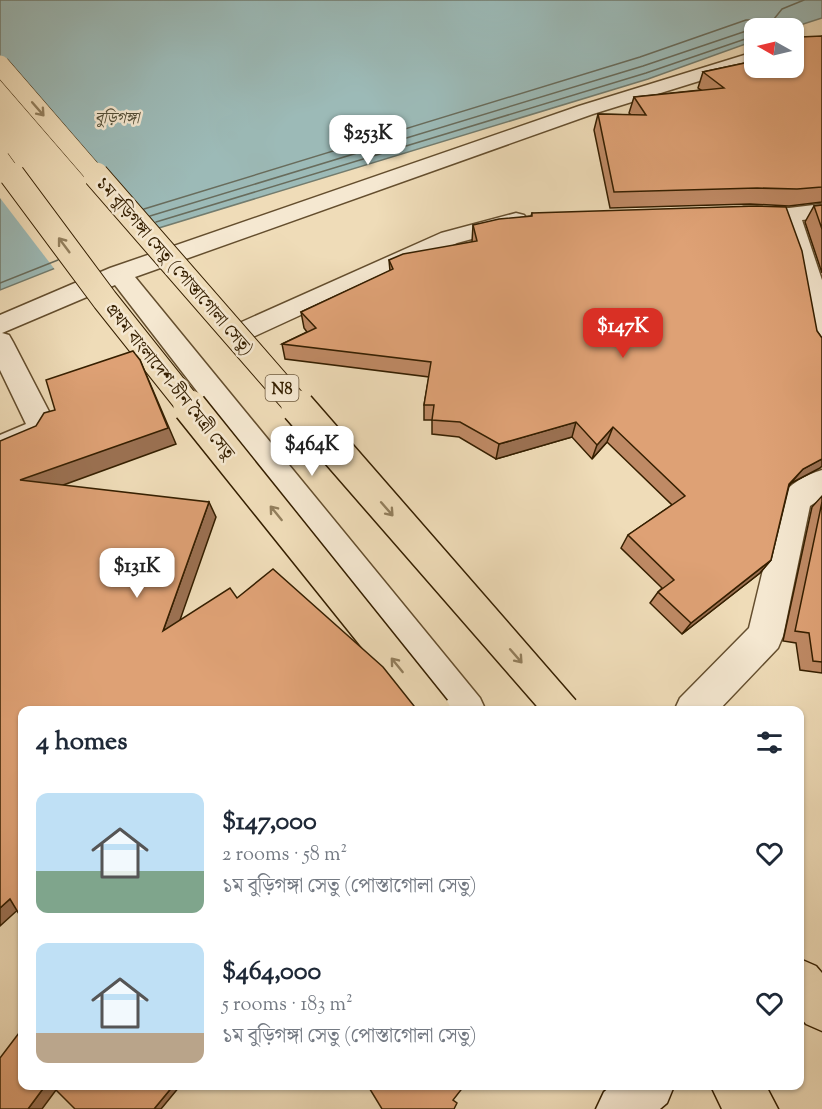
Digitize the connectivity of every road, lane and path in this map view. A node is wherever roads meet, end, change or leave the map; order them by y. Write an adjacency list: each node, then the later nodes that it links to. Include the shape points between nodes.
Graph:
1 (744, 61): 8 (street, via 586,110)
2 (0, 65): 10 (highway, ১ম বুড়িগঙ্গা সেতু (পোস্তাগোলা সেতু) / N8, one-way to 10, bridge)
3 (0, 159): 15 (highway, প্রথম বাংলাদেশ-চীন মৈত্রী সেতু, one-way to 3, bridge, via 105,300)
4 (822, 211): 6 (street)
5 (720, 214): 6 (street)
6 (789, 215): 12 (street, via 807,267)
7 (539, 219): 10 (street, via 517,220 449,238)
8 (119, 274): 9 (street); 16 (street)
9 (0, 325)
10 (235, 335): 17 (highway, ১ম বুড়িগঙ্গা সেতু (পোস্তাগোলা সেতু) / N8, one-way to 17, bridge)
11 (0, 342): 13 (street, via 40,425 37,432)
12 (822, 346)
13 (0, 448)
14 (822, 482): 18 (street, via 796,499 765,636)
15 (430, 706)
16 (462, 706)
17 (559, 706)
18 (698, 706)
19 (804, 987): 21 (highway)
20 (804, 1009): 21 (street)
21 (822, 1009)
22 (645, 1090): 24 (street)
23 (738, 1090): 25 (highway)
24 (621, 1109)
25 (753, 1109)

